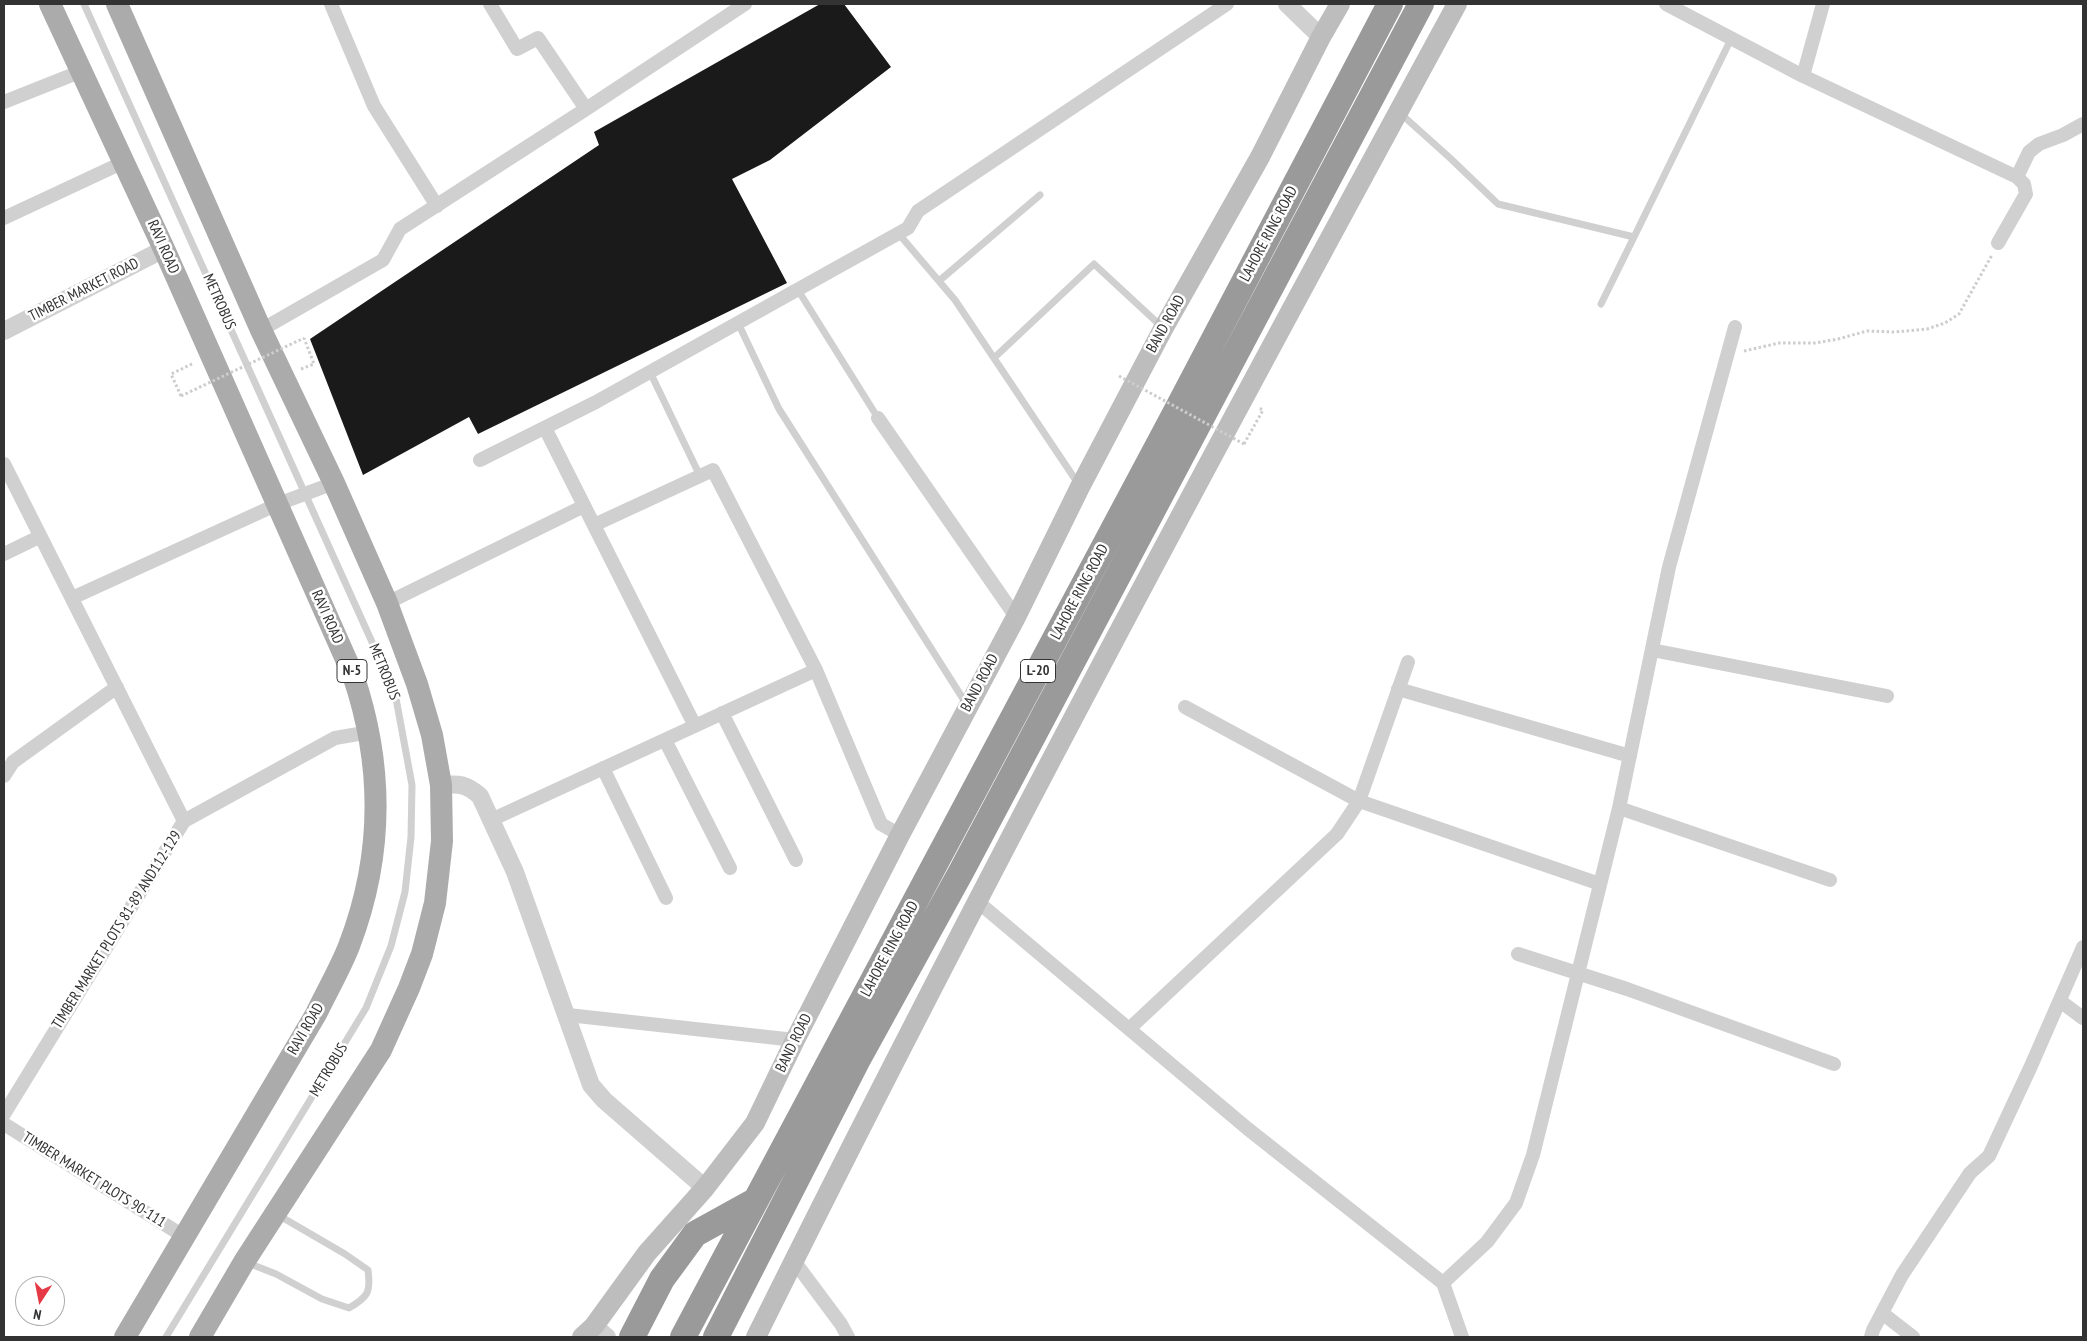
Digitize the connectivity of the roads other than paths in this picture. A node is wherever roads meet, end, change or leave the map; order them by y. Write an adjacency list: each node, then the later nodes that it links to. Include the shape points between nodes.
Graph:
1 (50, 4): 17 (main road, RAVI ROAD / N-5)
2 (84, 4): 49 (lane, METROBUS)
3 (117, 4): 38 (main road)
4 (331, 4): 26 (street, via 374,106)
5 (490, 4): 20 (street, via 517,49 538,38)
6 (745, 4): 20 (street)
7 (1227, 4): 28 (street, via 918,210 908,228)
8 (1287, 4): 15 (street)
9 (1340, 4): 15 (main road, BAND ROAD)
10 (1390, 4): 97 (highway, LAHORE RING ROAD / L-20, via 848,1029)
11 (1421, 4): 105 (highway, LAHORE RING ROAD / L-20, via 857,1062)
12 (1457, 4): 21 (main road)
13 (1666, 4): 16 (street)
14 (1823, 4): 18 (street)
15 (1321, 37): 37 (main road, BAND ROAD, via 1260,157)
16 (1732, 37): 18 (street); 29 (lane)
17 (82, 71): 19 (street); 23 (main road, RAVI ROAD / N-5)
18 (1803, 76): 24 (street)
19 (4, 102)
20 (586, 109): 26 (street)
21 (1399, 112): 29 (lane, via 1498,204); 84 (main road)
22 (2083, 124): 24 (street, via 2029,152)
23 (124, 162): 27 (street); 31 (main road, RAVI ROAD / N-5)
24 (2017, 177): 30 (street, via 2024,184 2026,194)
25 (1040, 195): 32 (lane)
26 (437, 206): 38 (street, via 400,229 383,260)
27 (4, 218)
28 (898, 233): 32 (lane); 33 (street)
29 (1634, 237): 34 (lane)
30 (1998, 243)
31 (164, 249): 39 (street, TIMBER MARKET ROAD); 50 (main road, RAVI ROAD / N-5)
32 (939, 281): 40 (lane)
33 (798, 290): 35 (street); 42 (lane)
34 (1600, 304)
35 (738, 323): 41 (street); 64 (lane, via 779,409)
36 (1735, 327): 58 (street, via 1669,567)
37 (1163, 329): 40 (lane, via 1094,264); 48 (main road, BAND ROAD)
38 (261, 330): 47 (main road)
39 (4, 331)
40 (994, 358): 48 (lane)
41 (650, 372): 43 (street); 46 (lane)
42 (878, 418): 57 (street)
43 (545, 428): 44 (street); 51 (street)
44 (480, 460)
45 (4, 464): 53 (street)
46 (700, 476): 52 (street); 60 (street, via 713,470)
47 (334, 482): 49 (street); 56 (main road)
48 (1080, 487): 57 (main road, BAND ROAD)
49 (305, 494): 50 (street); 107 (lane, METROBUS, via 395,693 412,785 412,837 405,892 391,946 366,1008)
50 (278, 504): 55 (street); 68 (main road, RAVI ROAD / N-5, via 353,674)
51 (584, 506): 52 (street); 56 (street)
52 (594, 525): 67 (street)
53 (39, 536): 54 (street); 55 (street)
54 (4, 554)
55 (72, 598): 61 (street)
56 (387, 603): 73 (main road, via 422,701)
57 (1016, 616): 64 (main road, BAND ROAD)
58 (1652, 650): 63 (street); 70 (street)
59 (1408, 662): 62 (street)
60 (816, 670): 66 (street); 78 (street, via 881,824)
61 (117, 687): 72 (street, via 13,762); 77 (street)
62 (1398, 689): 70 (street); 74 (street)
63 (1887, 696)
64 (967, 706): 78 (main road, BAND ROAD)
65 (1185, 707): 74 (street)
66 (722, 714): 67 (street); 79 (street)
67 (695, 726): 69 (street)
68 (370, 732): 77 (street, TIMBER MARKET PLOTS 81-89 AND112-129, via 335,738); 99 (main road, RAVI ROAD / N-5, via 377,783 375,846 368,888 349,947 316,1014)
69 (664, 740): 71 (street); 80 (street)
70 (1630, 756): 75 (street)
71 (603, 768): 76 (street); 83 (street)
72 (4, 776)
73 (441, 785): 76 (street, via 462,784 472,789 480,796); 98 (main road, via 442,841 435,903 422,954 381,1050)
74 (1359, 801): 82 (street); 91 (street, via 1337,834)
75 (1619, 808): 81 (street); 82 (street)
76 (491, 820): 89 (street, via 515,872)
77 (184, 821): 94 (street, TIMBER MARKET PLOTS 81-89 AND112-129)
78 (900, 835): 92 (main road, BAND ROAD)
79 (796, 860)
80 (730, 868)
81 (1830, 880)
82 (1600, 884): 87 (street)
83 (666, 898)
84 (978, 902): 91 (street); 100 (main road)
85 (2083, 947): 88 (street)
86 (1518, 954): 87 (street)
87 (1579, 972): 93 (street); 102 (street, via 1533,1155 1516,1203 1487,1242)
88 (2060, 1001): 90 (street); 103 (street, via 1989,1156 1970,1173 1902,1275)
89 (568, 1015): 92 (street); 96 (street, via 591,1085)
90 (2083, 1018)
91 (1129, 1029): 102 (street, via 1248,1129)
92 (794, 1040): 96 (main road, BAND ROAD, via 755,1123)
93 (1834, 1064)
94 (4, 1114)
95 (4, 1124): 99 (street, TIMBER MARKET PLOTS 90-111)
96 (705, 1188): 104 (main road, BAND ROAD, via 647,1253)
97 (753, 1202): 109 (highway, via 695,1234 662,1279); 110 (highway, LAHORE RING ROAD / L-20)
98 (276, 1214): 101 (main road); 101 (lane, via 368,1270 370,1287 364,1299 349,1308 322,1299 276,1274)
99 (185, 1236): 106 (main road, RAVI ROAD / N-5)
100 (794, 1261): 111 (main road); 112 (street)
101 (244, 1262): 108 (main road)
102 (1443, 1283): 113 (street)
103 (1882, 1313): 114 (street); 115 (street)
104 (594, 1334)
105 (717, 1336)
106 (125, 1337)
107 (166, 1337)
108 (200, 1337)
109 (632, 1337)
110 (682, 1337)
111 (756, 1337)
112 (848, 1337)
113 (1462, 1337)
114 (1871, 1337)
115 (1913, 1337)

